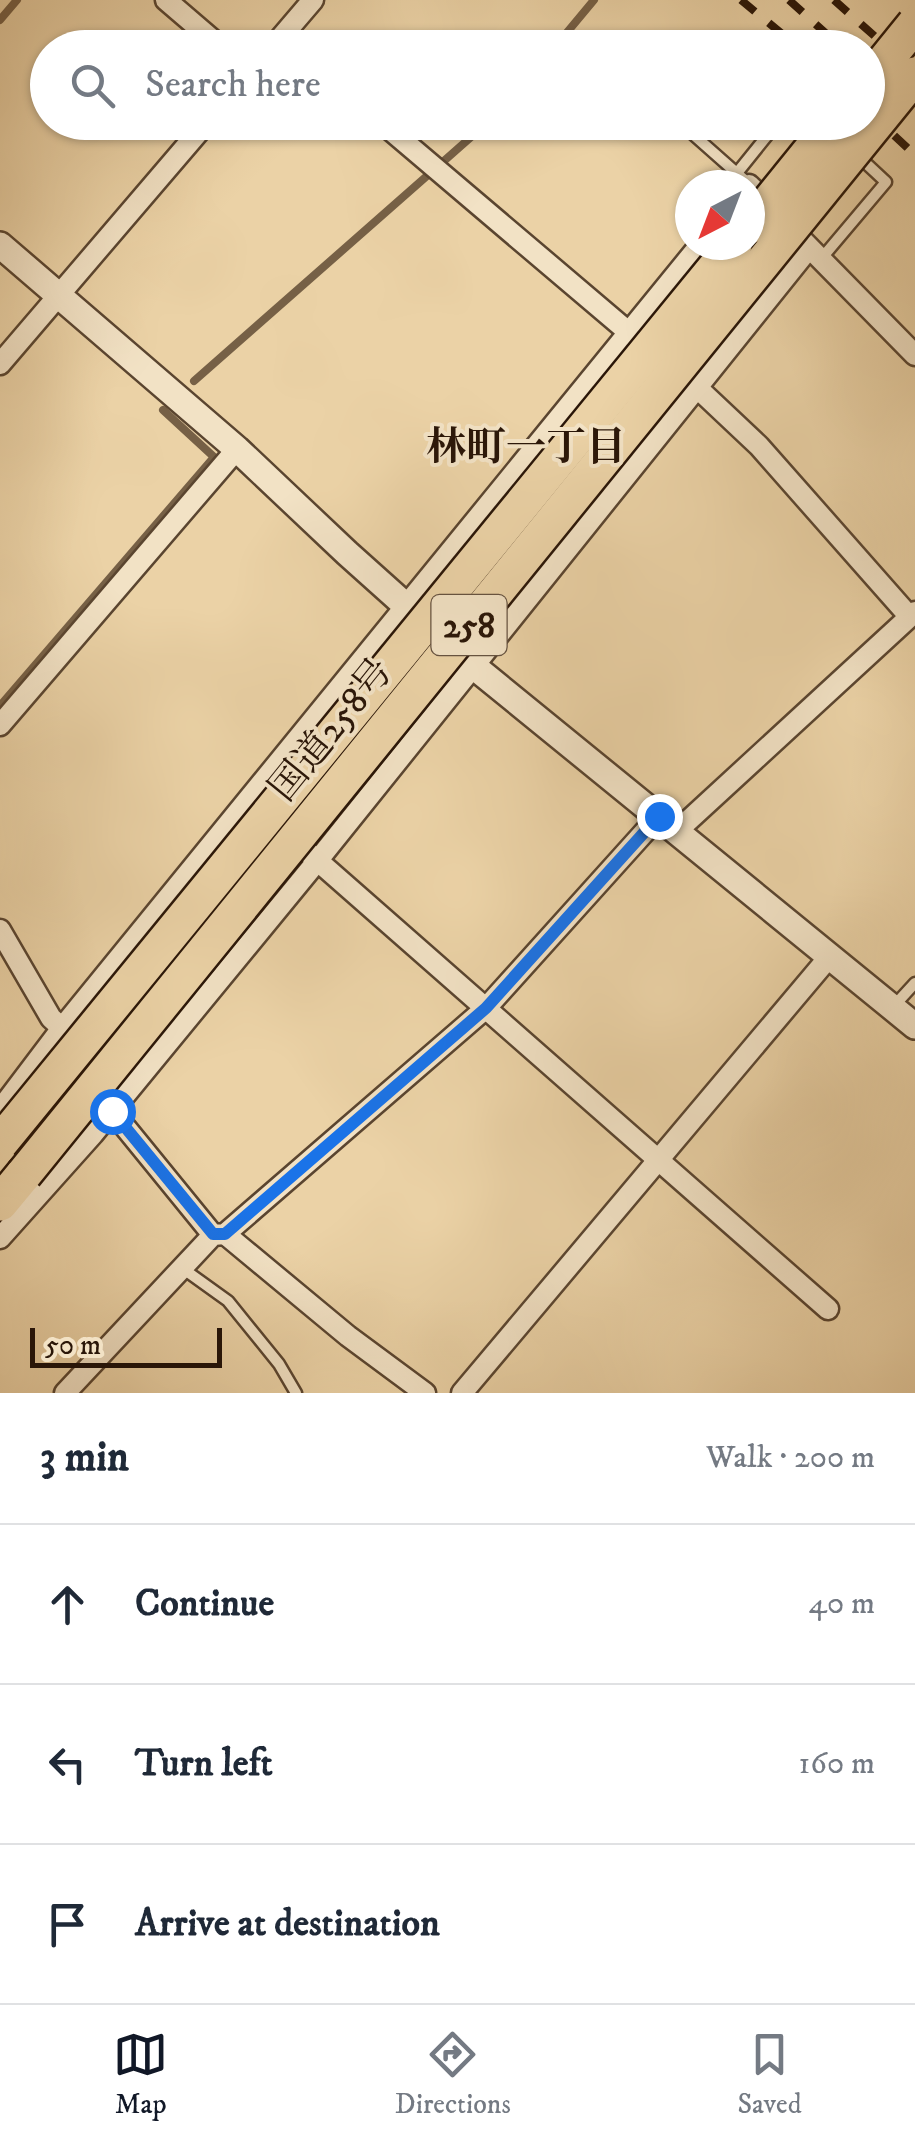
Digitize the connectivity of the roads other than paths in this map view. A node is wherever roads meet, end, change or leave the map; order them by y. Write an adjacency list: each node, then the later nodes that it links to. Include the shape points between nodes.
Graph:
1 (166, 0): 4 (street)
2 (313, 0): 5 (street)
3 (915, 24): 6 (highway, bridge)
4 (201, 30)
5 (291, 30)
6 (885, 61)
7 (915, 76): 8 (highway, 国道258号 / 258, bridge)
8 (885, 113)
9 (191, 140): 24 (street)
10 (402, 140): 25 (street)
11 (699, 140): 16 (lane)
12 (768, 140): 17 (lane)
13 (833, 140): 19 (highway, bridge)
14 (845, 140): 21 (lane, via 886,182)
15 (863, 140): 48 (highway, 国道258号 / 258, bridge)
16 (733, 170)
17 (751, 170)
18 (765, 202): 21 (street)
19 (765, 210)
20 (0, 246): 24 (street)
21 (815, 254): 26 (street); 28 (street)
22 (688, 260): 25 (street)
23 (722, 260): 46 (highway, 国道258号 / 258, bridge)
24 (58, 295): 27 (street); 29 (street)
25 (628, 333): 28 (street); 30 (street)
26 (915, 355)
27 (0, 364)
28 (699, 388): 31 (street); 32 (street)
29 (237, 448): 30 (street); 33 (street)
30 (406, 606): 32 (street); 34 (street)
31 (912, 614): 35 (street)
32 (472, 665): 35 (street); 36 (street)
33 (0, 725)
34 (241, 796): 36 (street); 43 (street)
35 (668, 823): 38 (street); 40 (street)
36 (318, 860): 40 (street); 45 (street)
37 (0, 930): 43 (street)
38 (830, 956): 41 (street); 47 (street)
39 (915, 983): 41 (lane)
40 (486, 1008): 47 (street); 49 (street)
41 (893, 1008): 42 (street)
42 (915, 1026)
43 (62, 1028): 44 (street)
44 (0, 1110)
45 (112, 1111): 49 (street); 50 (street)
46 (0, 1143)
47 (657, 1158): 52 (street); 56 (street)
48 (0, 1203)
49 (219, 1234): 51 (street); 55 (street)
50 (0, 1238)
51 (182, 1268): 53 (street); 54 (lane, via 228,1301)
52 (828, 1309)
53 (65, 1393)
54 (296, 1393)
55 (424, 1393)
56 (462, 1393)

